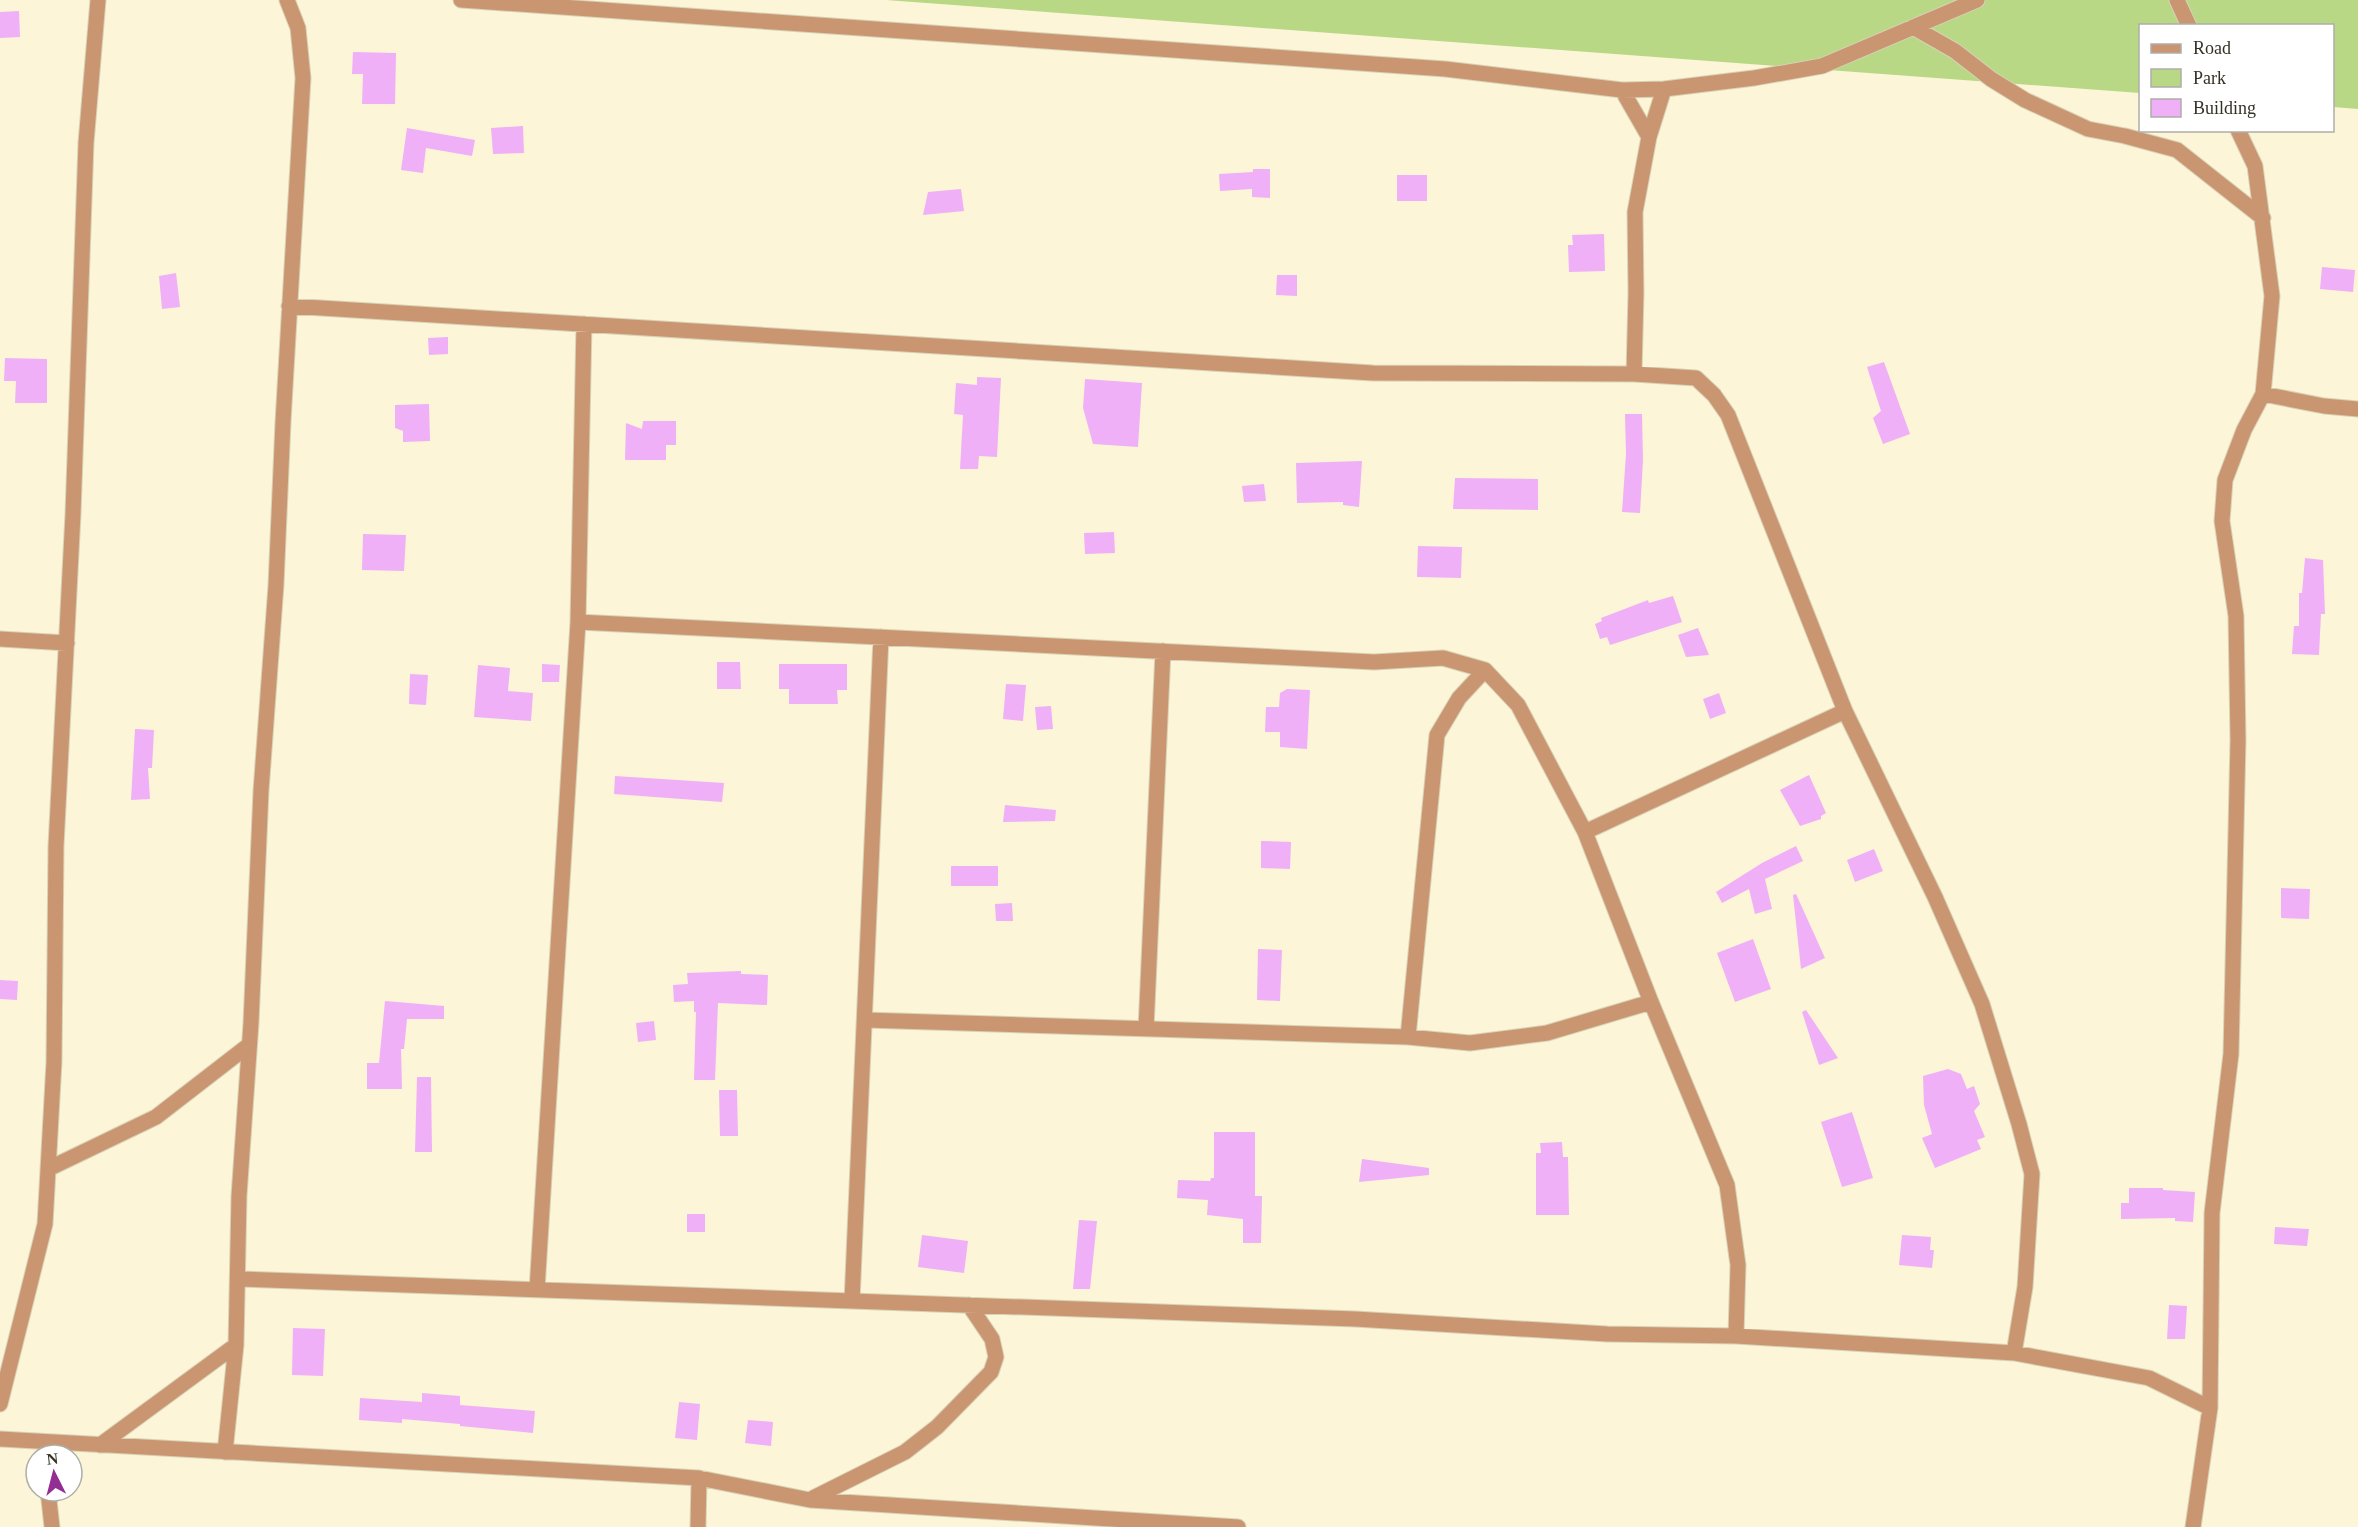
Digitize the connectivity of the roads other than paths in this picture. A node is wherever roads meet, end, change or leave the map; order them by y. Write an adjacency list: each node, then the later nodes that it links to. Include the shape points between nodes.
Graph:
1 (98, 0): 22 (street, via 86,143)
2 (287, 0): 14 (street, via 298,28 303,78)
3 (461, 0): 6 (street)
4 (1977, 0): 8 (street)
5 (2177, 0): 7 (street)
6 (672, 7): 9 (street, via 1445,69)
7 (2188, 24)
8 (1914, 27): 10 (street, via 1821,66); 13 (street, via 2025,100 2088,129 2177,150)
9 (1622, 90): 10 (street); 12 (street)
10 (1664, 90): 12 (street)
11 (2239, 132): 13 (street, via 2255,166)
12 (1649, 137): 16 (street, via 1635,212)
13 (2263, 218): 17 (street, via 2272,296)
14 (289, 306): 15 (street); 31 (street)
15 (584, 324): 16 (street, via 1373,373); 19 (street)
16 (1634, 374): 25 (street, via 1696,378 1728,415)
17 (2263, 394): 18 (street); 41 (street, via 2225,480 2222,520 2236,616 2238,740 2231,1053 2212,1213)
18 (2358, 409)
19 (578, 622): 20 (street); 34 (street)
20 (881, 637): 23 (street); 28 (street)
21 (0, 639): 22 (street)
22 (67, 643): 32 (street, via 56,846 54,1062)
23 (1163, 651): 24 (street, via 1374,662 1443,658); 29 (street)
24 (1485, 670): 26 (street, via 1518,705); 30 (street, via 1459,698 1437,735)
25 (1845, 711): 26 (street); 39 (street, via 1982,1004 2032,1174 2025,1287)
26 (1585, 832): 27 (street)
27 (1651, 1002): 30 (street, via 1547,1033 1470,1043); 37 (street, via 1727,1185 1738,1265)
28 (864, 1020): 29 (street); 35 (street)
29 (1146, 1029): 30 (street)
30 (1408, 1037)
31 (249, 1046): 32 (street, via 156,1117); 33 (street, via 239,1196)
32 (48, 1169): 40 (street, via 45,1224)
33 (239, 1279): 34 (street); 38 (street)
34 (537, 1290): 35 (street)
35 (852, 1301): 36 (street)
36 (969, 1305): 37 (street, via 1354,1319 1607,1334); 48 (street, via 992,1340 996,1357 991,1372 938,1427 905,1452)
37 (1736, 1336): 39 (street)
38 (236, 1345): 44 (street); 46 (street)
39 (2014, 1353): 41 (street, via 2149,1378)
40 (0, 1404)
41 (2210, 1408): 53 (street)
42 (0, 1439): 43 (street)
43 (24, 1444)
44 (100, 1445): 45 (street); 46 (street)
45 (84, 1446)
46 (225, 1452): 47 (street)
47 (699, 1478): 48 (street); 51 (street)
48 (810, 1500): 52 (street)
49 (49, 1503): 50 (street)
50 (52, 1527)
51 (698, 1527)
52 (1238, 1527)
53 (2193, 1527)

